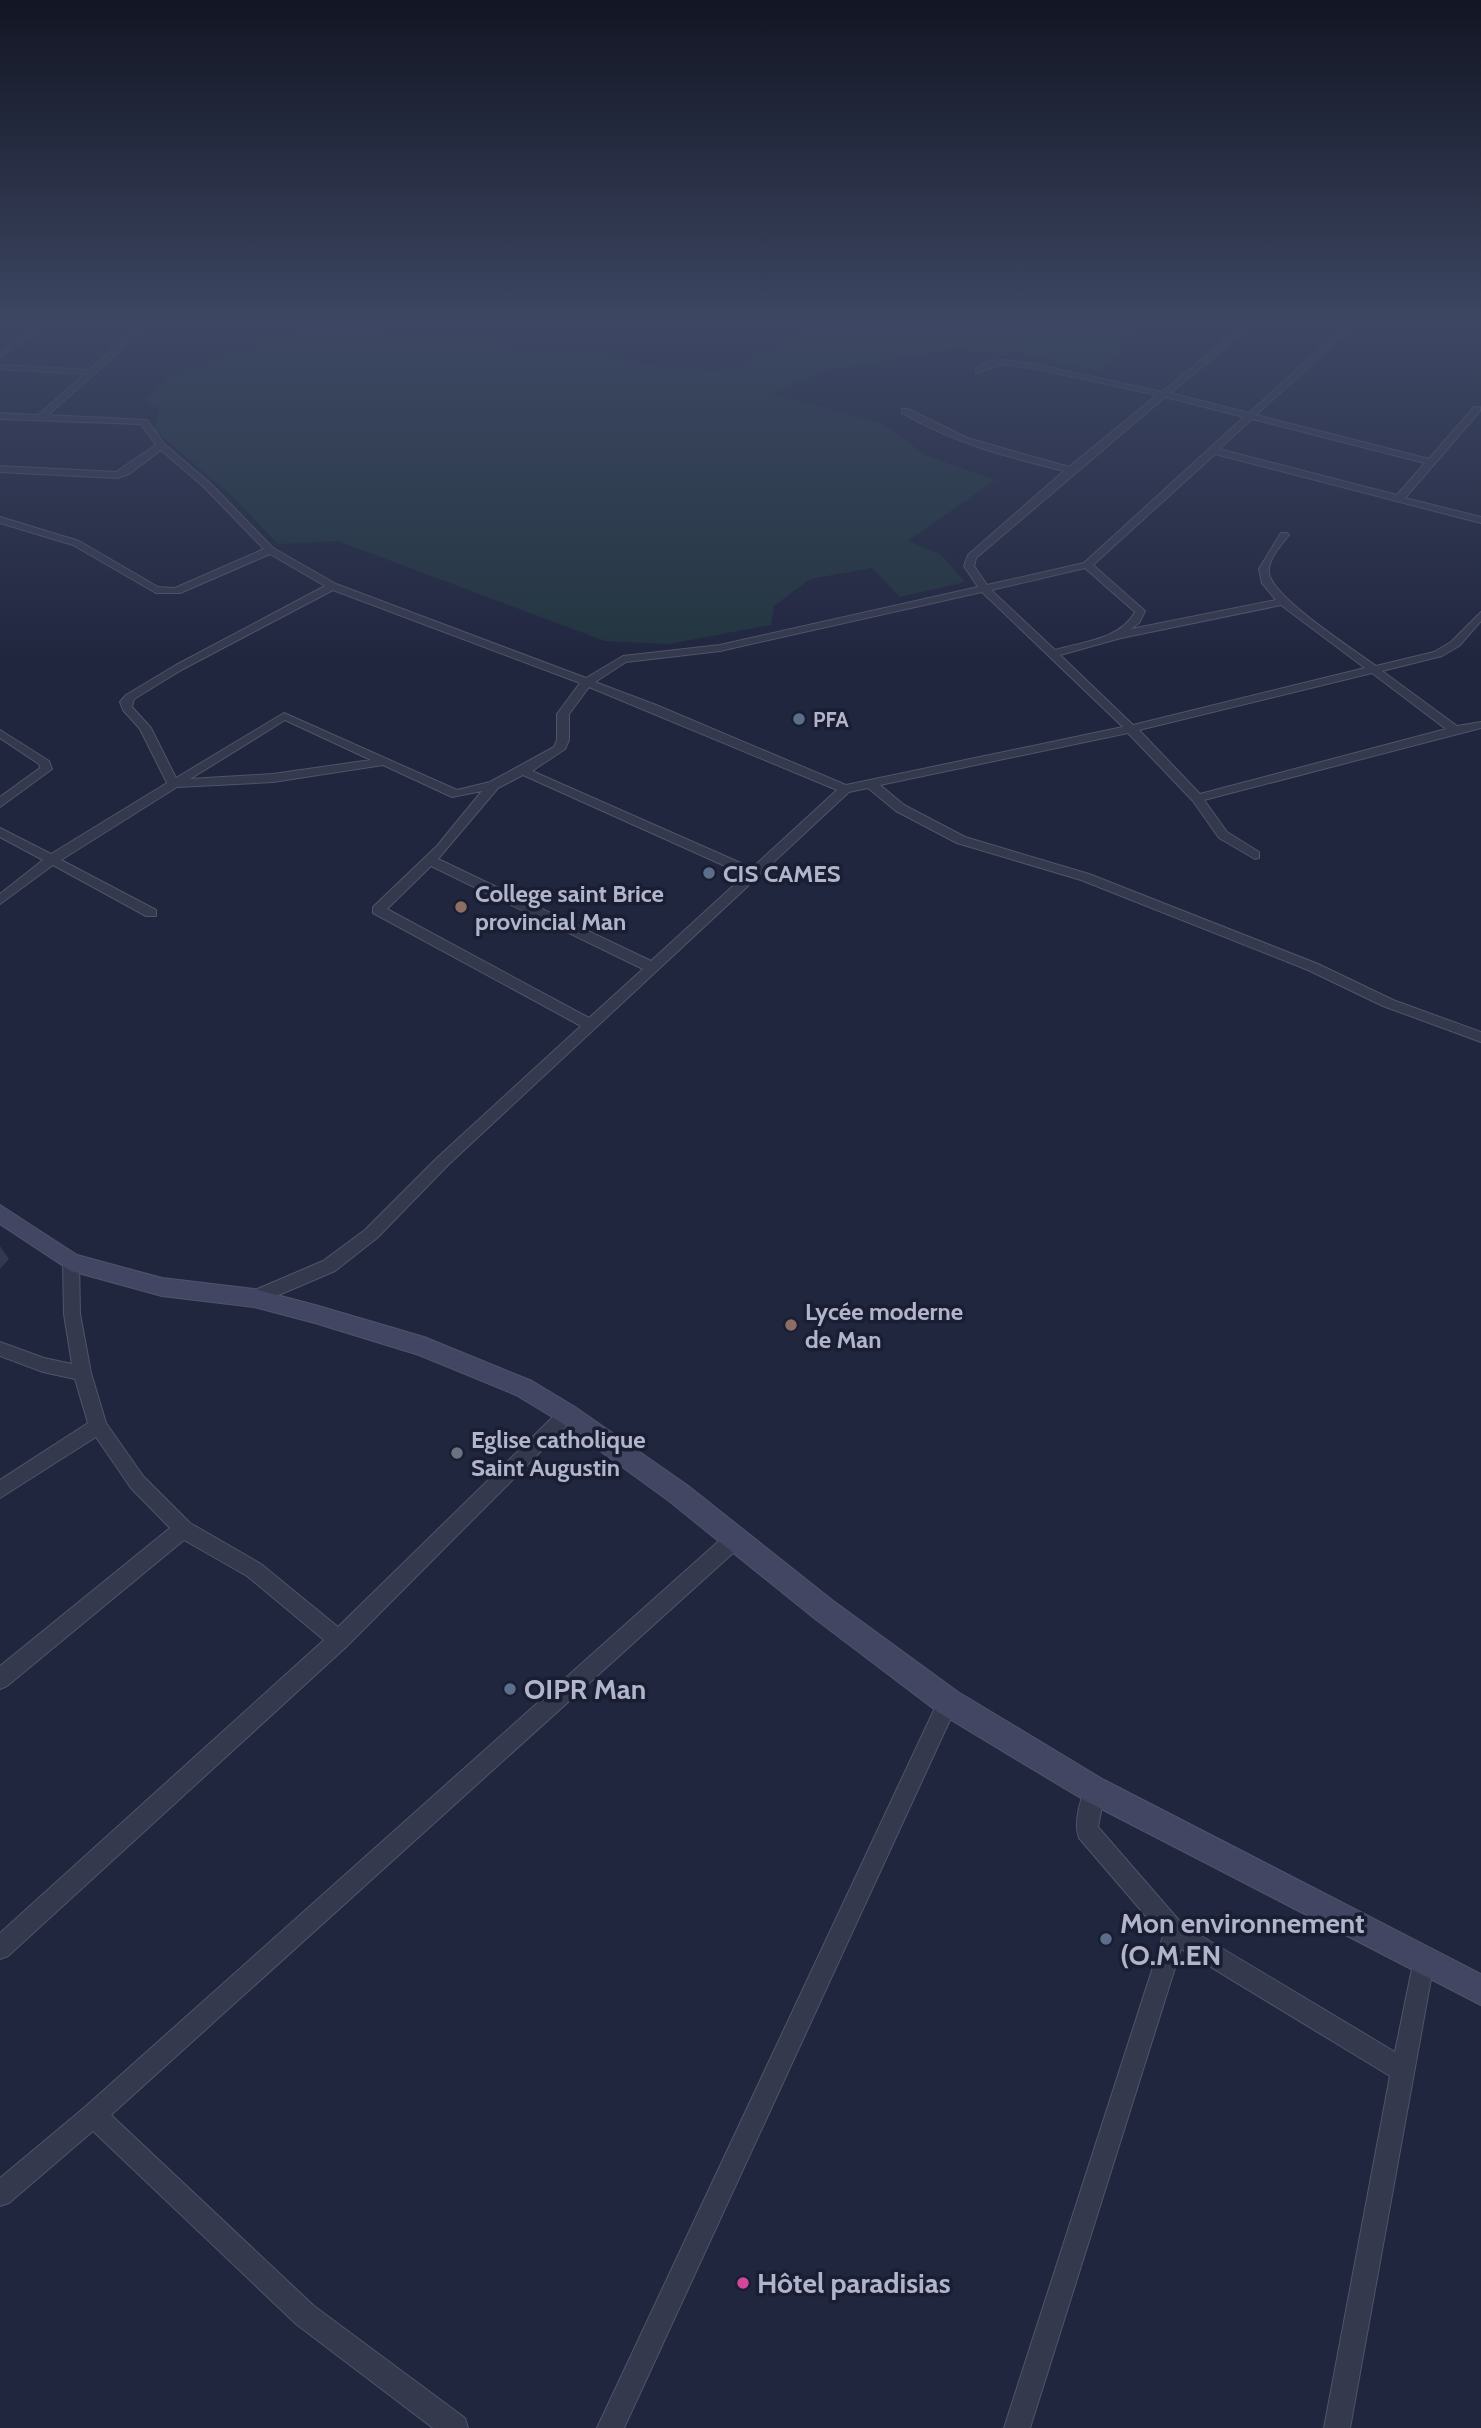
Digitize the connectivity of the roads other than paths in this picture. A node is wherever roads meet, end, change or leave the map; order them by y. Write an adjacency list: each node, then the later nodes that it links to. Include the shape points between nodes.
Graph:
1 (154, 436): 7 (street)
2 (956, 436): 11 (street)
3 (1111, 436): 11 (street)
4 (1227, 436): 8 (street)
5 (1330, 436): 9 (street)
6 (1453, 436): 9 (street)
7 (161, 446): 10 (street, via 117,475); 16 (street, via 207,485)
8 (1211, 450): 12 (street); 17 (street)
9 (1431, 462): 12 (street)
10 (0, 469)
11 (1071, 470): 19 (street, via 971,557 969,566)
12 (1399, 499): 14 (street)
13 (0, 520): 16 (street, via 76,543 167,592)
14 (1481, 520)
15 (1284, 535): 20 (street, via 1262,570 1265,584)
16 (270, 550): 18 (street)
17 (1087, 565): 19 (street); 22 (street, via 1141,612)
18 (332, 586): 25 (street); 32 (street, via 254,630 201,652 126,702 145,728)
19 (984, 588): 23 (street); 25 (street, via 720,648 630,657)
20 (1283, 602): 22 (street); 24 (street)
21 (1481, 615): 24 (street, via 1455,644 1437,654)
22 (1119, 635): 23 (street)
23 (1053, 654): 27 (street)
24 (1372, 670): 27 (street); 28 (street)
25 (586, 683): 31 (street, via 563,714 559,749); 35 (street)
26 (1481, 725): 28 (street)
27 (1131, 729): 34 (street); 36 (street)
28 (1455, 730): 36 (street)
29 (0, 733): 37 (street, via 45,763 46,769)
30 (381, 762): 32 (street, via 272,778); 32 (street, via 284,716); 33 (street, via 456,794)
31 (523, 771): 33 (street); 42 (street)
32 (173, 785): 40 (street)
33 (494, 785): 41 (street)
34 (872, 785): 35 (street); 47 (street, via 900,808 961,840 1085,877)
35 (845, 789): 42 (street)
36 (1197, 798): 39 (street, via 1223,835)
37 (0, 803)
38 (0, 832): 40 (street)
39 (1255, 855)
40 (54, 859): 43 (street); 44 (street)
41 (430, 860): 45 (street); 46 (street, via 378,907 380,911)
42 (752, 873): 45 (street)
43 (0, 900)
44 (150, 913)
45 (653, 968): 46 (street)
46 (589, 1024): 50 (street, via 371,1234 329,1266)
47 (1481, 1037)
48 (0, 1213): 49 (main road)
49 (71, 1262): 50 (main road, via 162,1287); 52 (street, via 72,1314)
50 (254, 1298): 53 (main road, via 424,1347 524,1388)
51 (0, 1349): 52 (street)
52 (82, 1373): 54 (street)
53 (567, 1413): 57 (main road); 58 (street)
54 (98, 1426): 55 (street); 56 (street, via 136,1482)
55 (0, 1490)
56 (183, 1529): 58 (street, via 254,1570); 59 (street)
57 (737, 1538): 60 (main road); 67 (street)
58 (340, 1640): 63 (street)
59 (0, 1679)
60 (948, 1702): 61 (main road); 70 (street)
61 (1094, 1790): 62 (street, via 1087,1830); 64 (main road)
62 (1175, 1933): 66 (street); 71 (street)
63 (0, 1948)
64 (1423, 1962): 65 (main road); 66 (street)
65 (1481, 1990)
66 (1404, 2070): 72 (street)
67 (93, 2115): 68 (street); 69 (street, via 305,2315)
68 (0, 2194)
69 (455, 2428)
70 (610, 2428)
71 (1018, 2428)
72 (1337, 2428)

